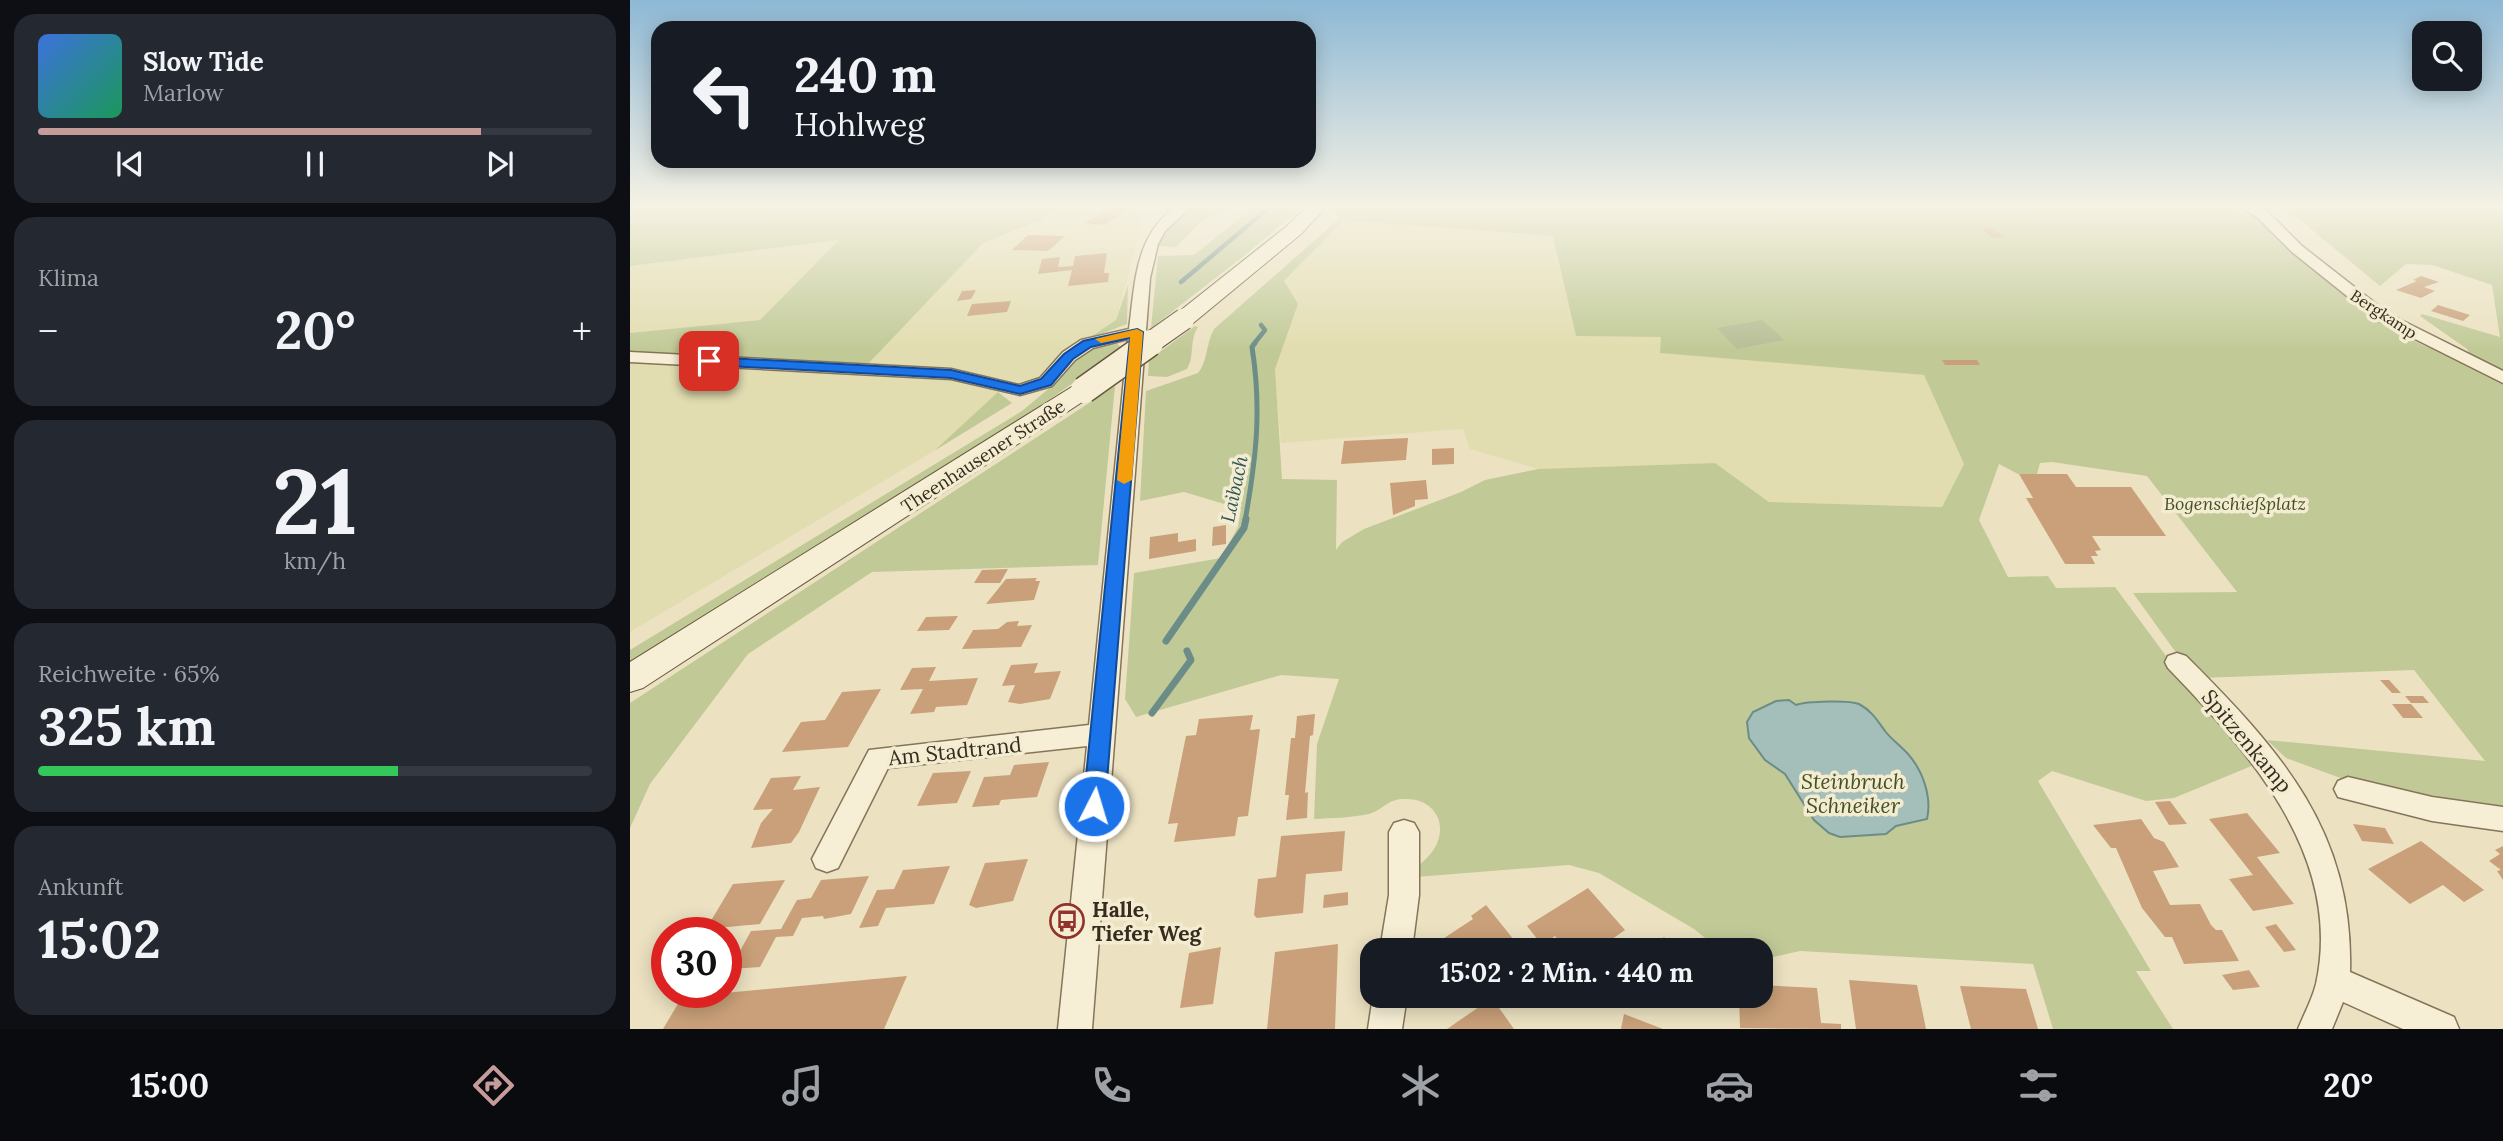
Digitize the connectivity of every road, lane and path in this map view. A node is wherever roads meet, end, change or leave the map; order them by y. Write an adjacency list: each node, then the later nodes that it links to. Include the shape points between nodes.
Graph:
1 (1148, 254): 4 (street)
2 (1265, 254): 8 (main road, Theenhausener Straße, bridge, via 1184,319 972,465)
3 (2303, 254): 6 (street, Bergkamp, via 2383,317)
4 (1137, 332): 5 (street, via 1087,344 1046,382 1020,390 951,374); 9 (street)
5 (630, 357)
6 (2503, 378)
7 (2177, 662): 15 (street, Spitzenkamp, via 2276,769 2303,811 2322,859 2333,916)
8 (630, 679)
9 (1100, 734): 13 (street, Am Stadtrand, via 879,758); 17 (street)
10 (2348, 789): 11 (street, via 2432,809)
11 (2503, 819)
12 (1404, 832): 14 (street, via 1404,895)
13 (827, 859)
14 (1398, 938)
15 (2333, 981): 19 (street, Spitzenkamp); 20 (street)
16 (1388, 1008): 18 (street)
17 (1074, 1029)
18 (1385, 1029)
19 (2315, 1029)
20 (2441, 1029)

